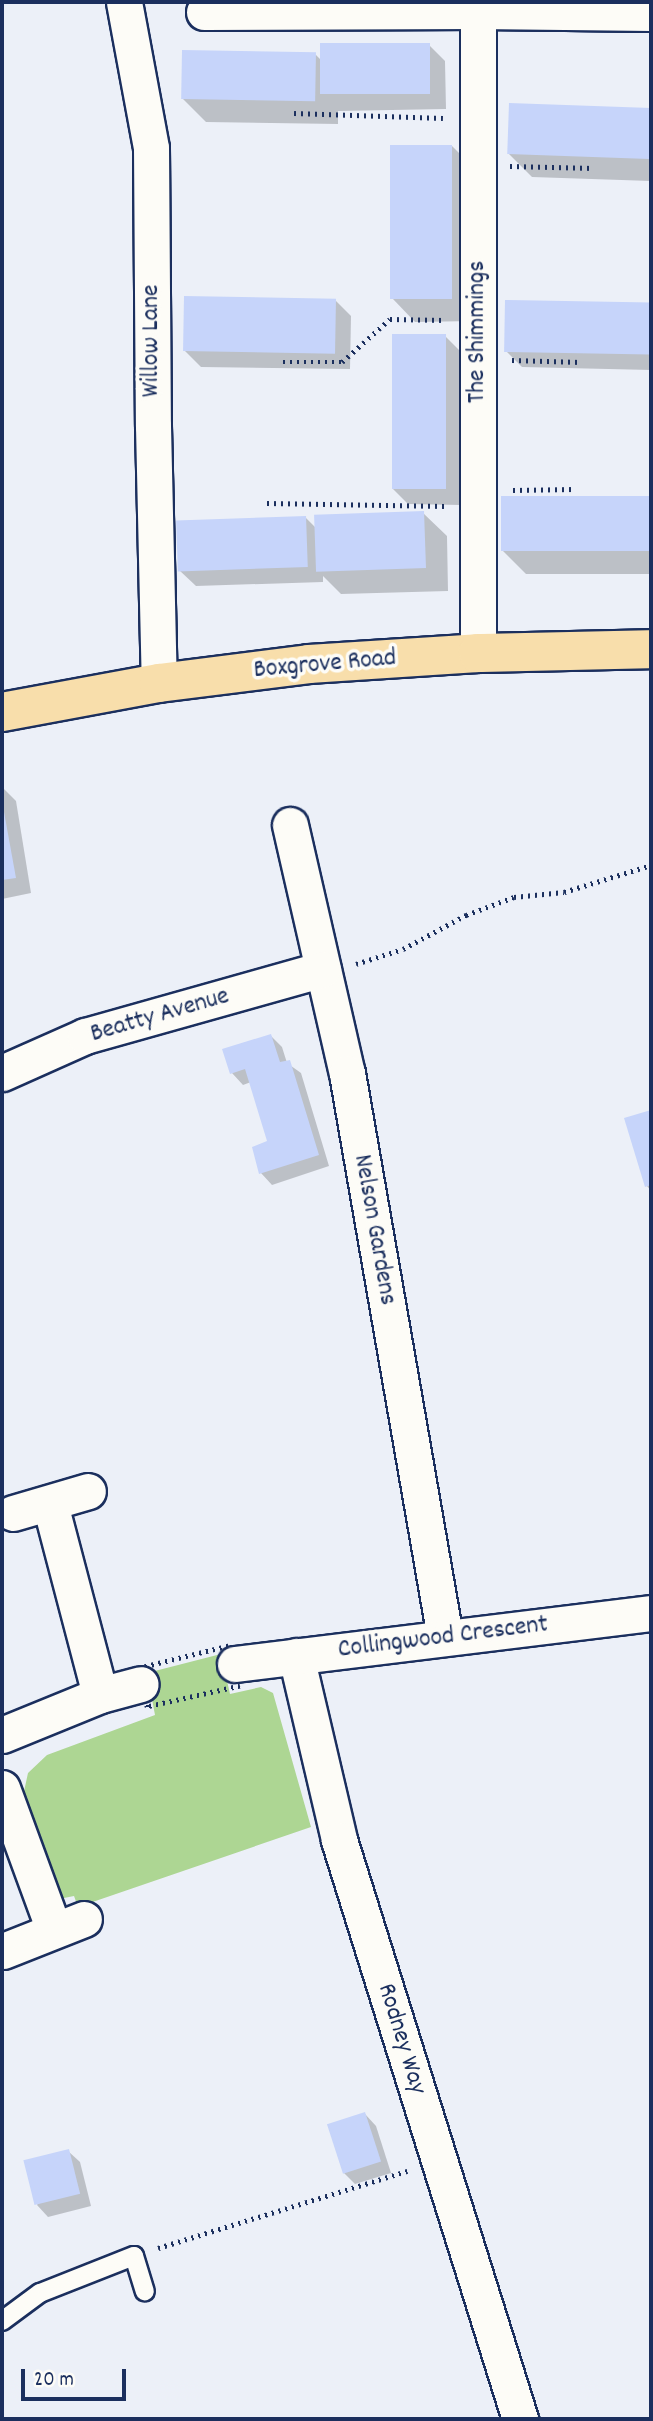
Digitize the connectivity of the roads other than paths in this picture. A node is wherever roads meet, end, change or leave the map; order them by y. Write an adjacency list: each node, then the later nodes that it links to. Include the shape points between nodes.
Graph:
1 (124, 2): 7 (street, Willow Lane, via 151,148)
2 (478, 11): 3 (street); 4 (street); 6 (street, The Shimmings)
3 (204, 12)
4 (651, 13)
5 (651, 649): 6 (main road, Boxgrove Road)
6 (478, 653): 7 (main road, Boxgrove Road, via 309,664)
7 (159, 683): 8 (main road, Boxgrove Road)
8 (2, 712)
9 (290, 825): 10 (street, Nelson Gardens)
10 (323, 970): 11 (street, Beatty Avenue); 16 (street, Nelson Gardens, via 347,1073)
11 (6, 1060)
12 (88, 1491): 13 (street)
13 (50, 1504): 14 (street); 20 (street)
14 (13, 1513)
15 (651, 1613): 16 (street, Collingwood Crescent)
16 (445, 1637): 17 (street, Collingwood Crescent)
17 (296, 1656): 18 (street, Collingwood Crescent); 26 (street, Rodney Way, via 339,1840)
18 (235, 1664)
19 (141, 1684): 20 (street)
20 (100, 1695): 21 (street)
21 (2, 1735)
22 (2, 1788): 23 (street, via 69,1925)
23 (3, 1951)
24 (145, 2291): 25 (lane, via 134,2256 40,2293)
25 (2, 2321)
26 (520, 2419)

